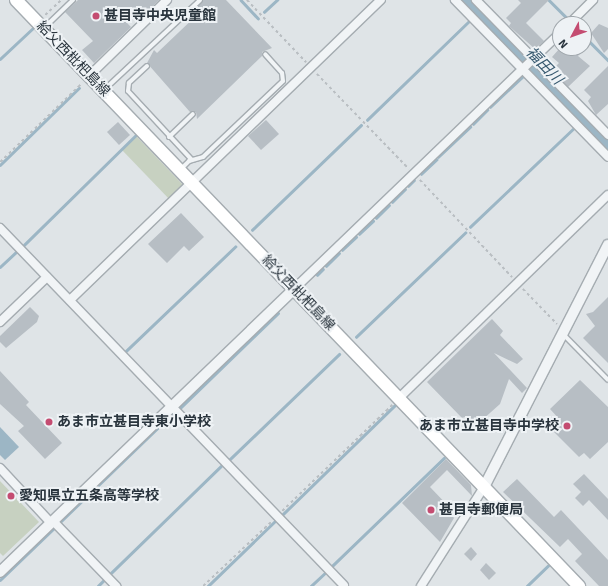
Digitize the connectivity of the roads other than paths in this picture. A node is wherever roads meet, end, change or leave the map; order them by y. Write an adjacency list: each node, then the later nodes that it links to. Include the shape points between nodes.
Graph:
1 (16, 0): 10 (main road, 給父西枇杷島線)
2 (73, 0): 10 (lane)
3 (167, 0): 16 (street)
4 (200, 0): 17 (lane)
5 (381, 0): 24 (street)
6 (455, 0): 15 (street)
7 (476, 0): 13 (street)
8 (593, 0): 9 (street)
9 (577, 16)
10 (40, 26): 16 (main road, 給父西枇杷島線)
11 (552, 41): 13 (street)
12 (265, 54): 22 (lane, via 282,73 283,81 203,157)
13 (534, 59): 15 (street); 19 (street)
14 (147, 66): 20 (lane, via 130,83 128,91)
15 (524, 69): 21 (street); 29 (street)
16 (89, 76): 17 (main road, 給父西枇杷島線)
17 (103, 91): 23 (main road, 給父西枇杷島線)
18 (193, 114): 20 (lane)
19 (608, 135)
20 (169, 137): 22 (lane)
21 (608, 156)
22 (192, 160): 23 (lane)
23 (180, 170): 24 (main road, 給父西枇杷島線)
24 (192, 183): 29 (main road, 給父西枇杷島線); 30 (street)
25 (608, 194): 34 (street)
26 (0, 228): 28 (street)
27 (608, 245): 32 (street)
28 (47, 277): 30 (street); 31 (street)
29 (294, 289): 34 (main road, 給父西枇杷島線); 35 (street)
30 (70, 300): 35 (street)
31 (0, 322)
32 (564, 333): 33 (lane); 37 (street)
33 (608, 380)
34 (399, 398): 37 (main road, 給父西枇杷島線)
35 (172, 407): 38 (street); 41 (street)
36 (0, 468): 38 (street)
37 (484, 487): 42 (street); 43 (main road, 給父西枇杷島線)
38 (52, 522): 39 (street); 40 (street)
39 (0, 572)
40 (116, 586)
41 (344, 586)
42 (421, 586)
43 (579, 586)

